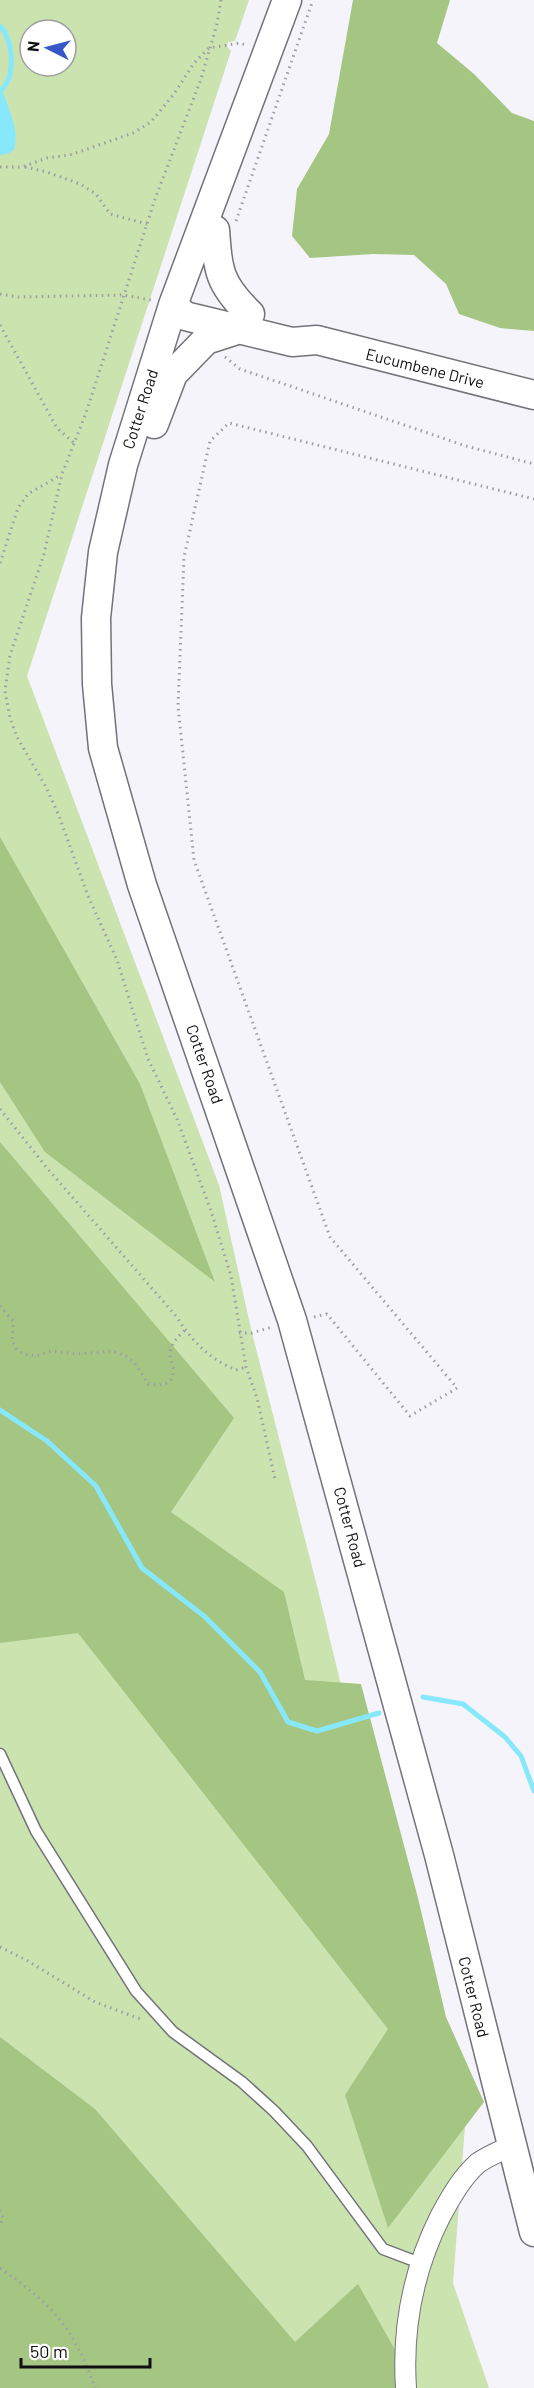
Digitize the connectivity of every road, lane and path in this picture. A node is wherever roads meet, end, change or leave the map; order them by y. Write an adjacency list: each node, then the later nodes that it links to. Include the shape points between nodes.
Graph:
1 (221, 0): 5 (path)
2 (287, 0): 6 (main road, Cotter Road)
3 (298, 0): 10 (main road, Cotter Road)
4 (313, 0): 10 (path, via 239,208)
5 (209, 48): 6 (path, via 240,43); 8 (path, via 146,126 70,155); 9 (path)
6 (267, 53): 13 (main road, Cotter Road)
7 (0, 167): 8 (path)
8 (22, 167): 9 (path, via 80,184 96,194 110,214)
9 (147, 224): 12 (path)
10 (224, 229): 13 (main road, Cotter Road); 14 (main road, via 221,279)
11 (0, 294): 12 (path)
12 (123, 295): 13 (path); 18 (path)
13 (183, 306): 14 (main road, Eucumbene Drive); 21 (main road, Cotter Road); 24 (main road, Cotter Road, via 123,465 103,552 96,618 103,748)
14 (245, 321): 16 (main road); 17 (main road, Eucumbene Drive, via 296,326 317,340)
15 (0, 325): 18 (path, via 57,428)
16 (206, 340): 19 (path, via 240,369 466,446); 21 (main road, via 173,374)
17 (534, 395)
18 (74, 443): 20 (path)
19 (534, 464)
20 (62, 474): 23 (path, via 28,495 18,508); 29 (path, via 44,554 10,655 6,704 17,737 59,816 117,960 148,1059 191,1156 231,1276)
21 (134, 477): 24 (main road, Cotter Road, via 120,549 114,622 113,682)
22 (534, 499): 27 (path, via 228,423 210,441 184,557 178,706 194,860 330,1237 457,1388 410,1416 327,1314)
23 (0, 563)
24 (128, 834): 27 (main road, Cotter Road, via 142,885)
25 (0, 1109): 28 (path)
26 (0, 1306): 28 (path, via 13,1321 12,1340 24,1354 36,1356 52,1350 77,1354 113,1351 126,1356 148,1384 163,1387 173,1376 170,1354 174,1340)
27 (292, 1320): 29 (path, via 252,1334); 35 (main road, Cotter Road, via 435,1843)
28 (185, 1330): 30 (path, via 214,1359 236,1370)
29 (239, 1333): 30 (path)
30 (246, 1367): 31 (path, via 257,1398)
31 (274, 1479)
32 (0, 1754): 34 (lane, via 36,1831 102,1940 136,1991)
33 (0, 1947): 34 (path, via 95,2002)
34 (172, 2032): 39 (lane, via 242,2082 274,2111 307,2146 383,2248)
35 (510, 2146): 38 (main road, Cotter Road); 39 (street, via 479,2163 464,2178)
36 (0, 2210): 37 (path)
37 (0, 2225)
38 (534, 2232)
39 (420, 2263): 42 (street, via 407,2317)
40 (0, 2268): 41 (path, via 46,2302 72,2334)
41 (95, 2388)
42 (406, 2388)

